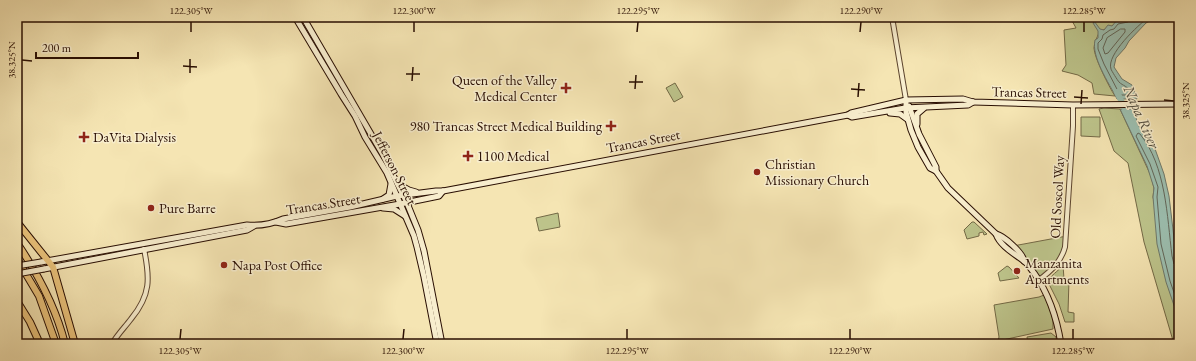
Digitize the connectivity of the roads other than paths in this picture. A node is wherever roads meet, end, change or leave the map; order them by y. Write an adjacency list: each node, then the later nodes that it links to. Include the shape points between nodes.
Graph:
1 (295, 17): 17 (main road, Jefferson Street, via 355,116)
2 (303, 17): 18 (main road, Jefferson Street)
3 (892, 17): 4 (street)
4 (906, 100): 5 (main road, Trancas Street, via 963,99); 9 (main road); 11 (main road, Trancas Street, via 851,112)
5 (974, 102): 7 (main road, Trancas Street); 8 (main road, Trancas Street, via 968,105)
6 (1179, 104): 7 (main road, Trancas Street)
7 (1073, 105): 46 (street, Old Soscol Way, via 1065,247 1056,265)
8 (932, 106): 9 (main road, Trancas Street); 13 (main road, via 918,112)
9 (908, 108): 10 (main road, Trancas Street); 12 (main road); 13 (main road)
10 (873, 113): 11 (main road, Trancas Street, via 852,117); 12 (main road, via 898,114)
11 (848, 115): 19 (main road, Trancas Street)
12 (907, 119): 14 (main road)
13 (918, 131): 15 (main road)
14 (918, 146): 15 (main road, via 921,146); 16 (main road, via 930,168)
15 (933, 162): 16 (main road)
16 (936, 171): 46 (main road, via 948,188 1024,257 1024,261)
17 (391, 183): 22 (main road, Jefferson Street); 23 (main road, via 389,195)
18 (398, 184): 20 (main road); 21 (main road, Jefferson Street)
19 (443, 192): 20 (main road, Trancas Street); 24 (main road, Trancas Street, via 440,196)
20 (421, 193): 21 (main road, Trancas Street)
21 (403, 195): 22 (main road, Trancas Street); 25 (main road, Jefferson Street)
22 (397, 196): 23 (main road, Trancas Street); 26 (main road, Jefferson Street)
23 (381, 200): 28 (main road, Trancas Street)
24 (417, 201): 25 (main road, Trancas Street); 29 (main road)
25 (407, 202): 26 (main road, Trancas Street); 29 (main road, Jefferson Street)
26 (400, 204): 27 (main road, Trancas Street); 30 (main road, Jefferson Street)
27 (376, 207): 28 (main road, Trancas Street); 30 (main road, via 394,209)
28 (331, 213): 32 (main road, Trancas Street); 32 (main road, Trancas Street, via 286,224)
29 (412, 215): 54 (main road, Jefferson Street, via 424,251)
30 (406, 216): 53 (main road, Jefferson Street, via 420,259)
31 (17, 222): 42 (highway)
32 (276, 222): 33 (main road, Trancas Street)
33 (255, 226): 34 (main road, Trancas Street, via 247,225); 35 (main road, Trancas Street)
34 (224, 230): 35 (main road); 37 (main road, Trancas Street)
35 (207, 238): 39 (main road, Trancas Street)
36 (17, 243): 50 (highway, via 47,292)
37 (143, 243): 38 (main road, Trancas Street); 39 (main road)
38 (113, 248): 41 (main road, via 111,252 94,256); 42 (main road, Trancas Street)
39 (144, 249): 41 (main road, Trancas Street); 52 (street, via 149,277 145,299)
40 (17, 259): 49 (highway, via 38,296)
41 (91, 260): 44 (main road, Trancas Street)
42 (49, 261): 43 (main road, Trancas Street, bridge); 44 (highway)
43 (17, 266)
44 (53, 267): 45 (main road, Trancas Street, bridge); 51 (highway)
45 (17, 274)
46 (1039, 280): 55 (main road, via 1055,314)
47 (17, 301): 48 (highway)
48 (40, 344)
49 (56, 344)
50 (65, 344)
51 (75, 344)
52 (112, 344)
53 (437, 344)
54 (442, 344)
55 (1061, 344)

